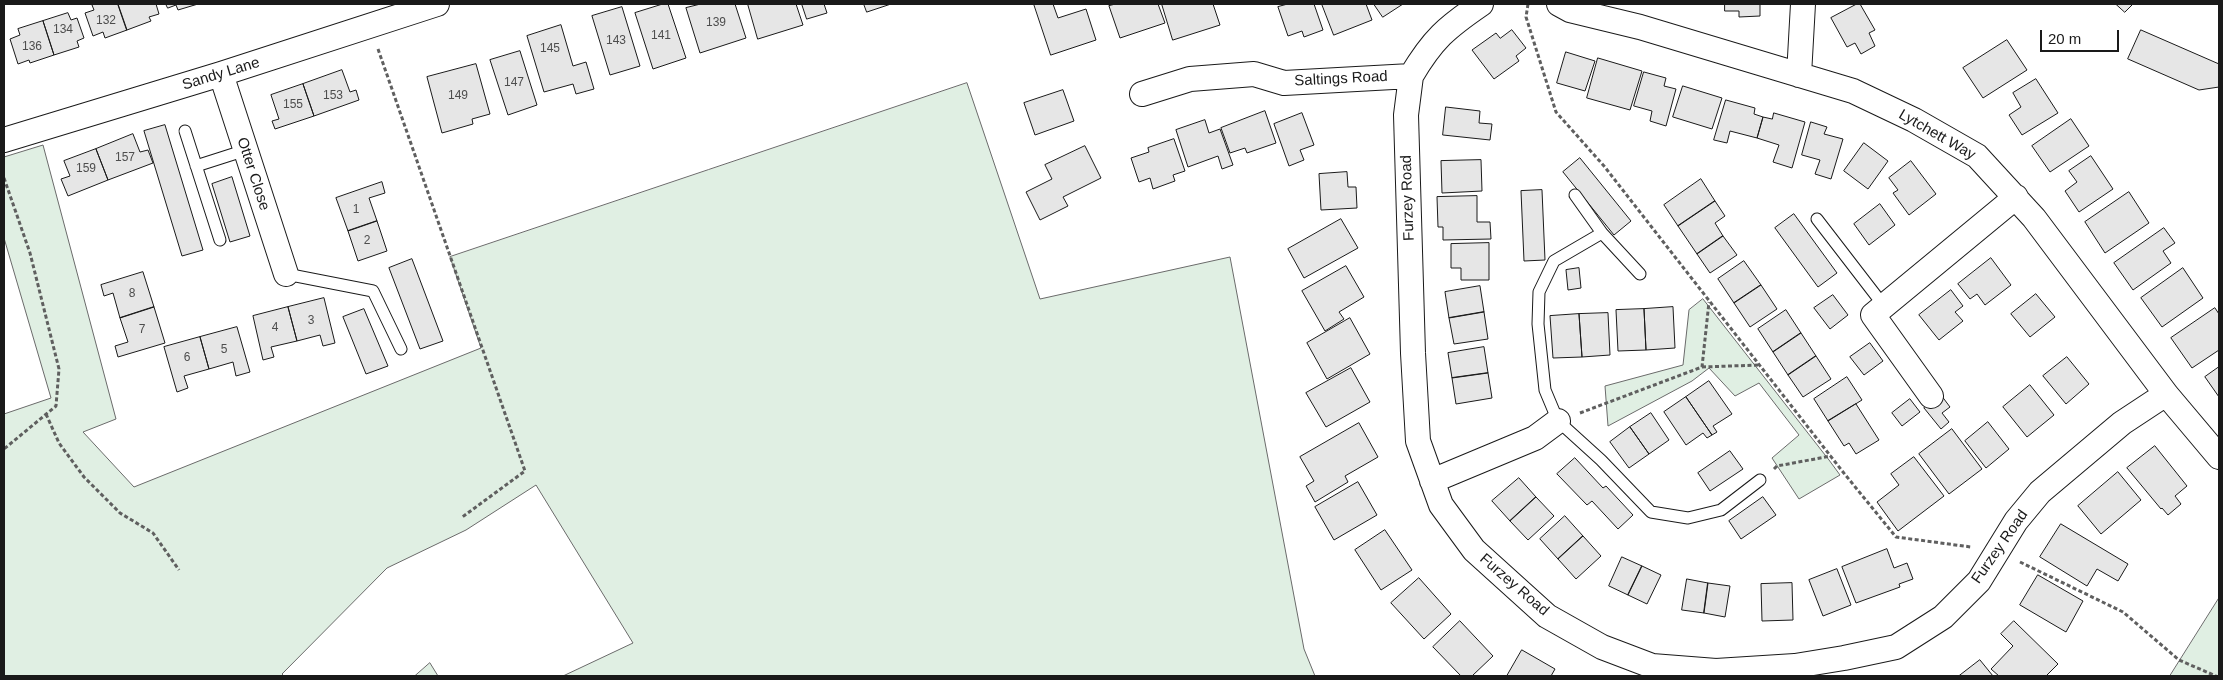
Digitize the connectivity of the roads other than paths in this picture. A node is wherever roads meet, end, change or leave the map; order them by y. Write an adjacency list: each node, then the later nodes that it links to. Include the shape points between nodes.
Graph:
1 (1481, 4): 7 (street, via 1443,30 1428,47)
2 (1559, 4): 6 (street, Lytchett Way, via 1570,10 1640,27)
3 (1803, 4): 6 (street)
4 (430, 5): 5 (street, Sandy Lane)
5 (221, 74): 10 (street, Sandy Lane); 11 (street, Otter Close)
6 (1799, 75): 14 (street, Lytchett Way, via 1853,91 1914,120 1977,156)
7 (1411, 76): 8 (street, Saltings Road, via 1284,83 1254,74 1190,79); 27 (street, Furzey Road, via 1406,115 1413,363 1418,441)
8 (1142, 94)
9 (185, 131): 12 (lane)
10 (4, 140)
11 (246, 150): 12 (lane); 18 (street, Otter Close)
12 (196, 166): 17 (lane)
13 (1575, 195): 16 (lane)
14 (2016, 197): 20 (street); 22 (street, Lytchett Way)
15 (1816, 218): 20 (lane)
16 (1602, 233): 19 (lane); 24 (lane, via 1554,261 1539,292 1538,324 1544,390)
17 (220, 240)
18 (286, 274): 21 (lane, via 374,291)
19 (1640, 274)
20 (1884, 306): 23 (street, via 1873,315)
21 (401, 349)
22 (2166, 394): 25 (street, Lytchett Way); 27 (street, Furzey Road, via 2122,423 2040,492 2016,522 1978,581 1943,617 1896,647 1795,666 1716,671 1652,666 1602,647 1548,616 1474,550 1441,505)
23 (1931, 396)
24 (1558, 421): 26 (lane, via 1651,512 1688,518 1721,510); 27 (street, via 1535,438)
25 (2219, 457)
26 (1760, 480)
27 (1432, 481)

